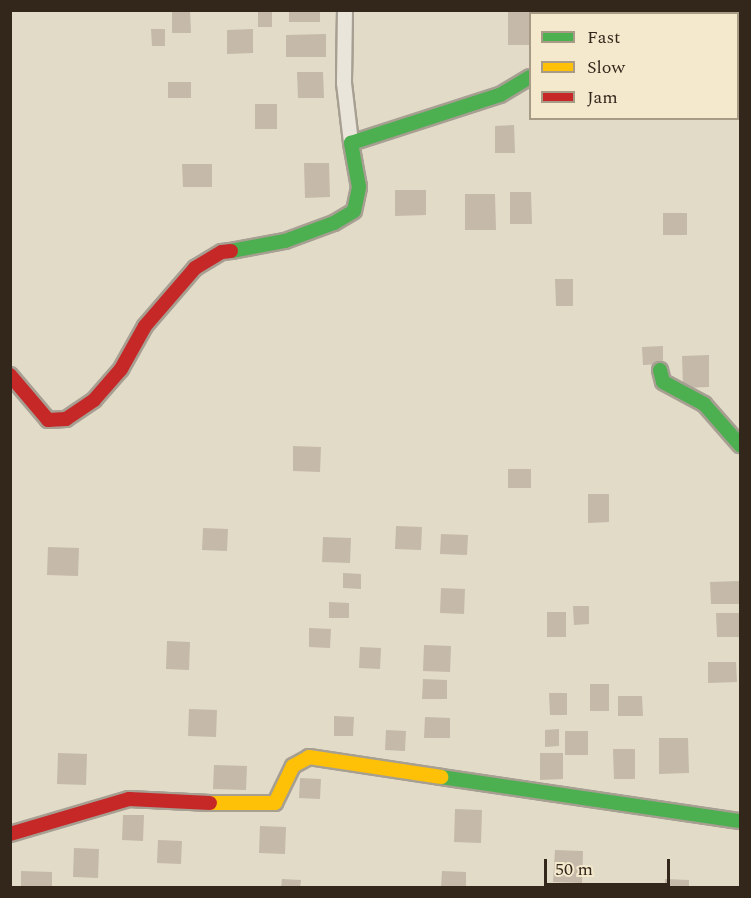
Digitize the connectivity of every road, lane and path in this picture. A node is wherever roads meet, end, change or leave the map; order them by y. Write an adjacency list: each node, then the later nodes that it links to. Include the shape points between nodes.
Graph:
1 (345, 10): 3 (street, via 344,83)
2 (529, 78): 3 (street, via 500,95)
3 (351, 143): 5 (street, via 359,187 354,211 334,223 285,241 254,250 222,252 195,268 145,326 121,369 94,400 66,419 48,420)
4 (660, 370): 6 (street, via 663,382 704,404)
5 (10, 375)
6 (741, 445)
7 (741, 821): 8 (street, via 309,757 293,766 274,803 259,806 129,799)
8 (10, 834)

